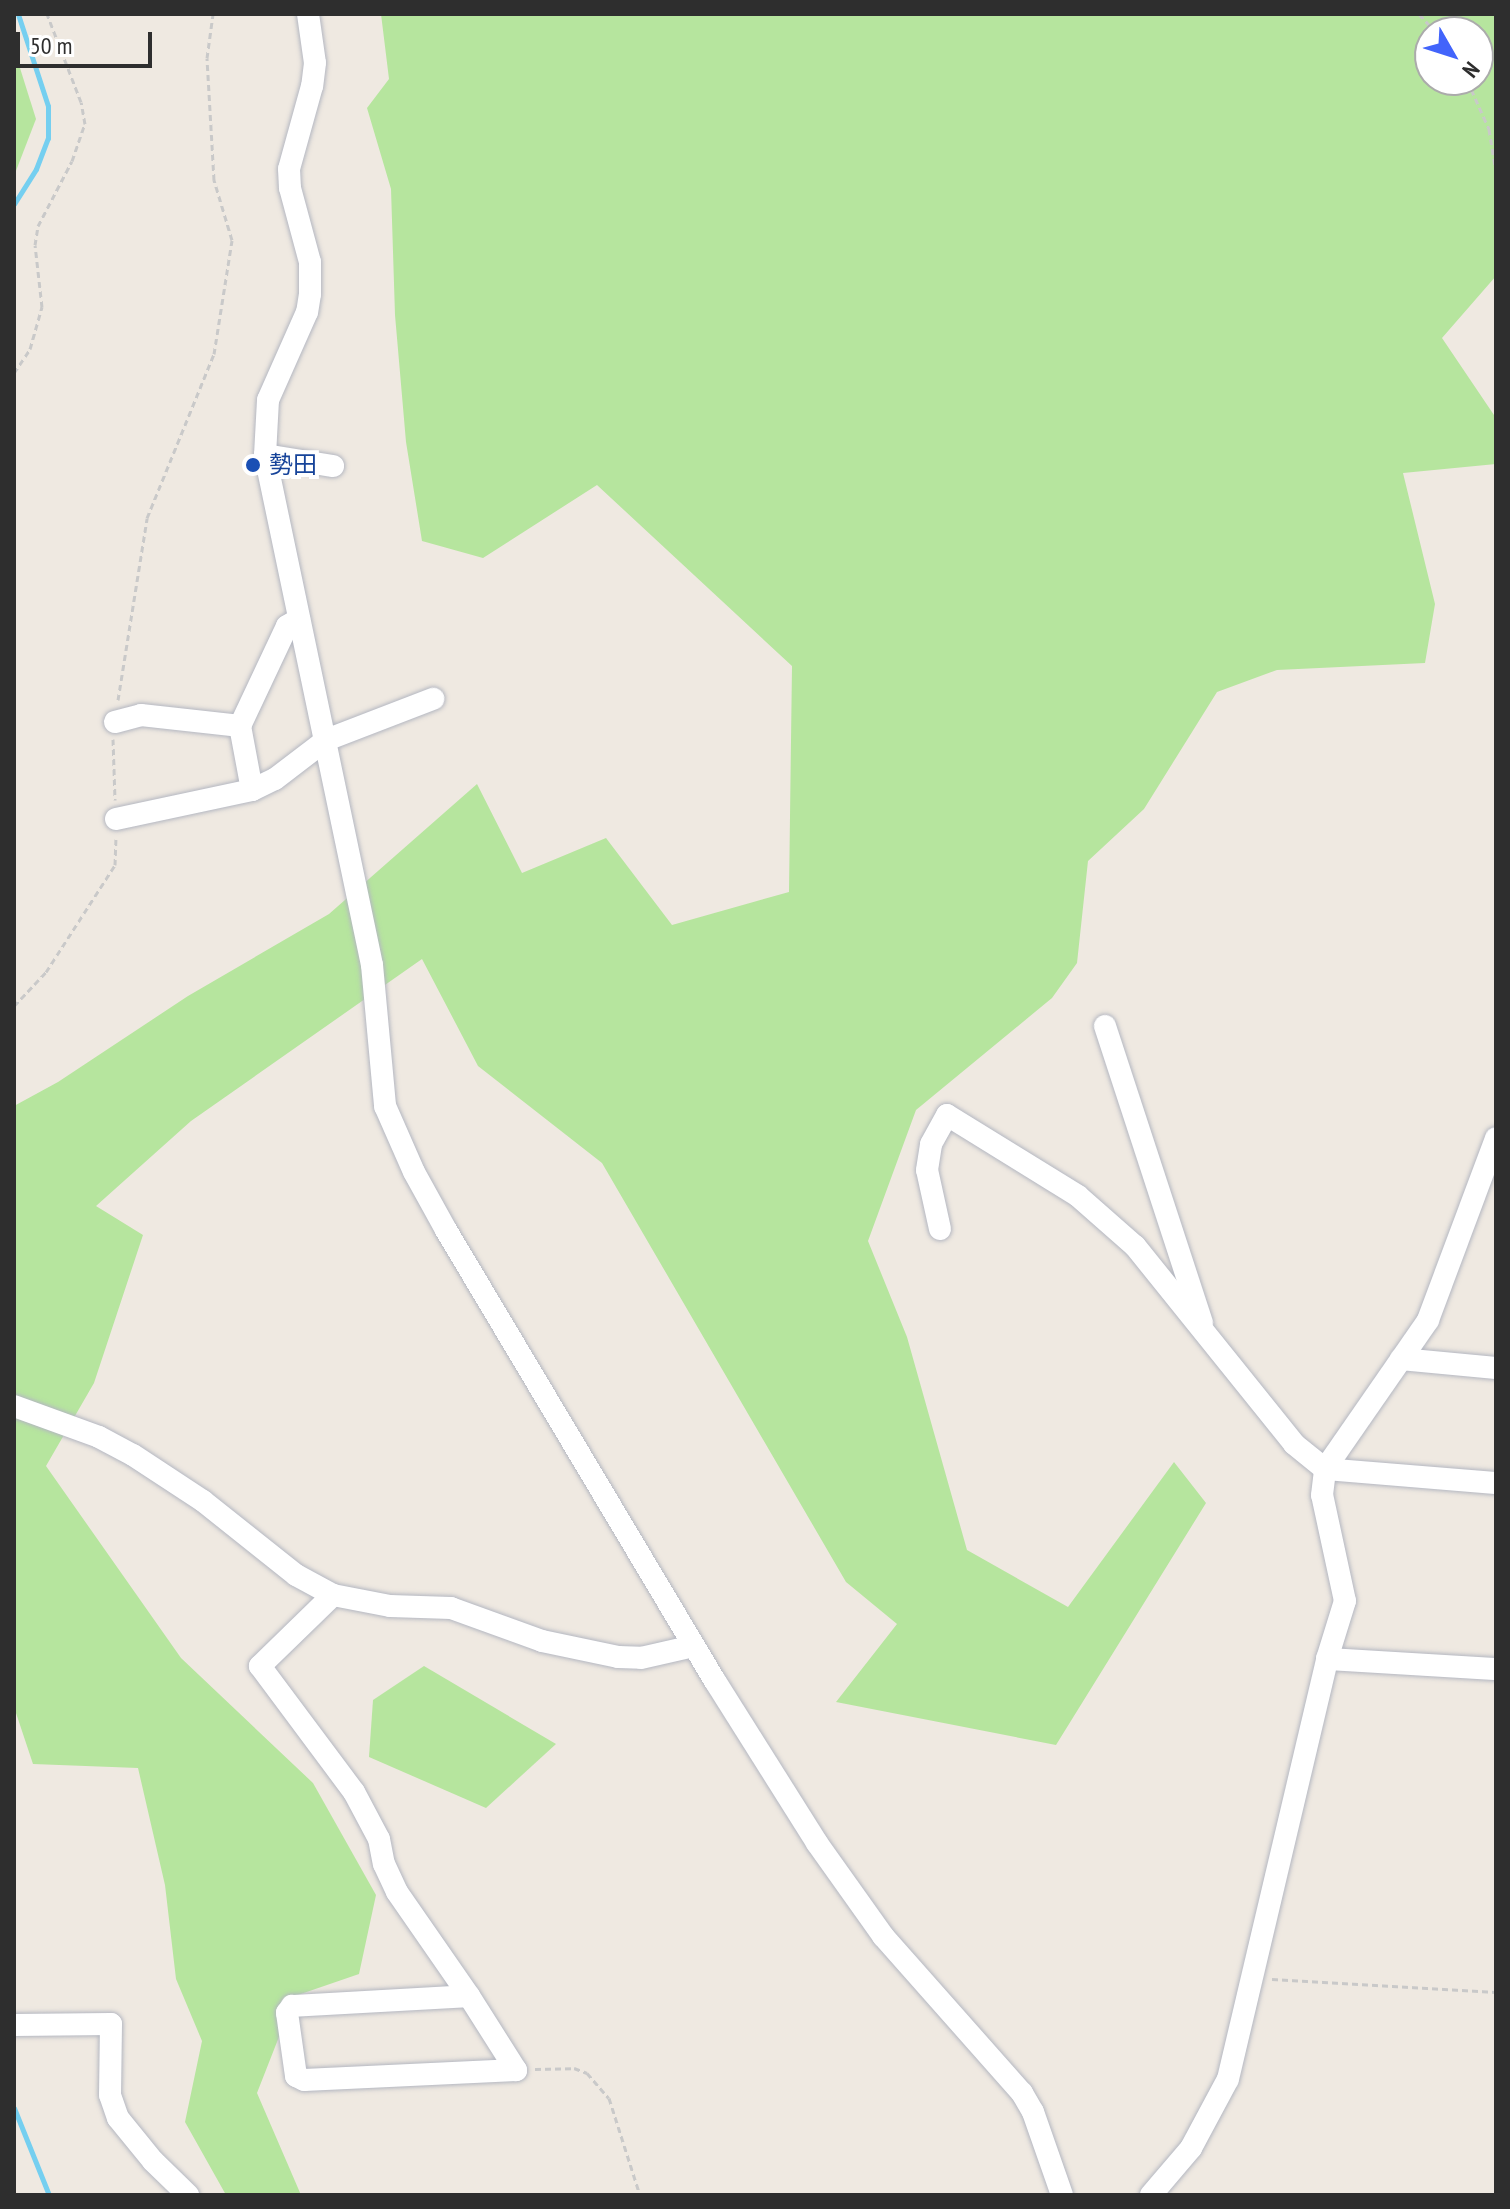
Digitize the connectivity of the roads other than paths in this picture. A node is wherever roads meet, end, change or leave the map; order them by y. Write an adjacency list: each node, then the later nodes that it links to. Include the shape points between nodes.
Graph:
1 (308, 14): 2 (street, via 315,63 289,169 310,262 310,294 268,400)
2 (265, 455): 3 (street); 4 (street)
3 (333, 466)
4 (299, 619): 7 (street, via 287,626); 8 (street)
5 (433, 699): 8 (street)
6 (115, 722): 7 (street, via 141,715)
7 (240, 726): 9 (street)
8 (326, 740): 9 (street); 21 (street, via 372,965 385,1106 397,1136 446,1230)
9 (252, 790): 10 (street)
10 (116, 819)
11 (1105, 1026): 14 (street)
12 (1496, 1138): 15 (street, via 1428,1320)
13 (940, 1229): 14 (street, via 927,1170 931,1144 947,1115 1078,1196 1135,1246)
14 (1206, 1335): 18 (street, via 1294,1444)
15 (1401, 1359): 16 (street); 18 (street)
16 (1496, 1368)
17 (14, 1406): 20 (street, via 133,1455 203,1501 296,1575)
18 (1325, 1469): 19 (street); 22 (street, via 1322,1495 1345,1601)
19 (1494, 1477)
20 (333, 1595): 21 (street, via 390,1606 451,1608 542,1641 618,1657 641,1658); 24 (street, via 260,1666 354,1792 379,1839 397,1892)
21 (694, 1646): 27 (street, via 817,1843 883,1936 1022,2093)
22 (1327, 1659): 23 (street); 28 (street, via 1228,2079 1191,2148)
23 (1496, 1669)
24 (469, 1996): 24 (street, via 516,2070 304,2080 296,2076 287,2013 292,2006)
25 (14, 2025): 26 (street, via 111,2024 110,2095 118,2118)
26 (188, 2195)
27 (1062, 2195)
28 (1151, 2195)

